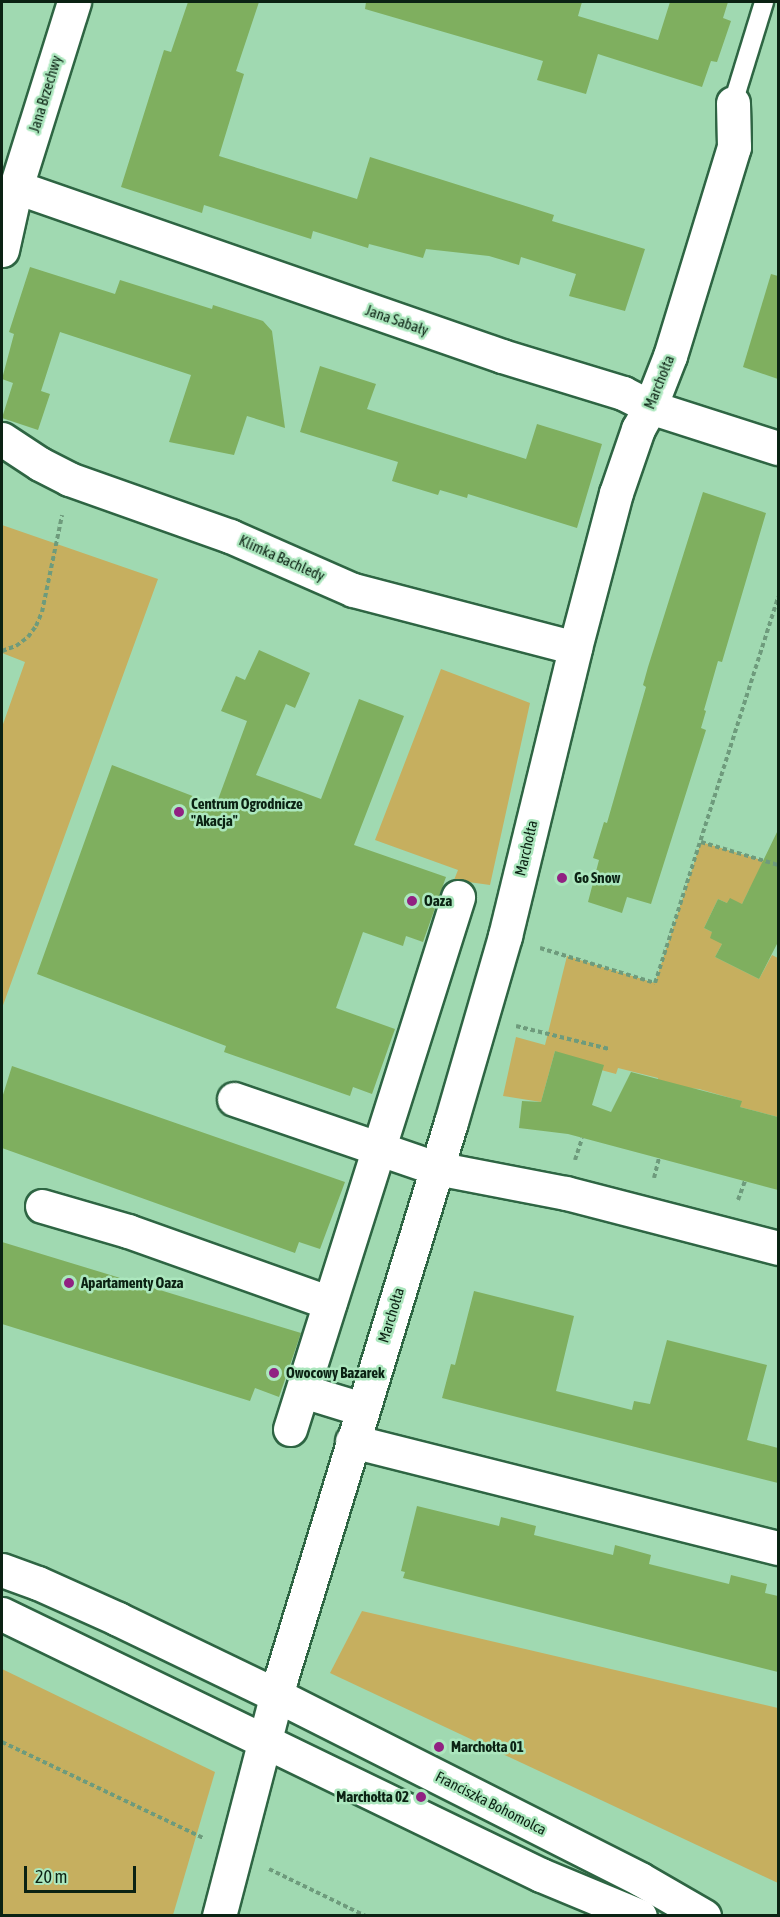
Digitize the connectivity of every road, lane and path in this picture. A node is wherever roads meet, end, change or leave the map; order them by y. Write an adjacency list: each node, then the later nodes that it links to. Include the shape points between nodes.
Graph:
1 (74, 2): 4 (street, Jana Brzechwy)
2 (764, 2): 3 (lane, Marchołta)
3 (733, 103): 6 (street, Marchołta, via 734,147 670,356)
4 (16, 187): 5 (street); 6 (street, Jana Sabały, via 502,356 623,393)
5 (2, 249)
6 (650, 407): 8 (street, Jana Sabały); 11 (street, Marchołta, via 638,429 616,493)
7 (2, 439): 9 (street, Klimka Bachledy)
8 (778, 448)
9 (69, 479): 11 (street, Klimka Bachledy, via 230,536 353,590); 12 (path, via 42,612 28,637)
10 (778, 597): 13 (path)
11 (574, 648): 21 (street, Marchołta, via 505,936)
12 (2, 651)
13 (700, 842): 14 (path); 16 (path, via 654,983)
14 (778, 865)
15 (458, 897): 20 (street)
16 (537, 947)
17 (506, 1024): 18 (path)
18 (609, 1050)
19 (234, 1099): 20 (street)
20 (379, 1148): 21 (street); 24 (street)
21 (436, 1168): 23 (street, via 566,1193); 26 (street, Marchołta)
22 (42, 1206): 24 (street, via 128,1231)
23 (778, 1248)
24 (330, 1304): 25 (street)
25 (303, 1391): 26 (street); 27 (street)
26 (362, 1409): 28 (street, Marchołta)
27 (290, 1429)
28 (352, 1441): 29 (street); 32 (street, Marchołta)
29 (778, 1548)
30 (2, 1570): 32 (street, Franciszka Bohomolca, via 118,1619)
31 (2, 1614): 33 (street)
32 (276, 1695): 33 (street); 39 (street, Franciszka Bohomolca, via 640,1878)
33 (266, 1741): 35 (street); 38 (street, via 541,1875)
34 (2, 1742): 35 (path)
35 (236, 1853): 36 (street); 37 (path)
36 (219, 1916)
37 (366, 1916)
38 (640, 1916)
39 (704, 1916)

